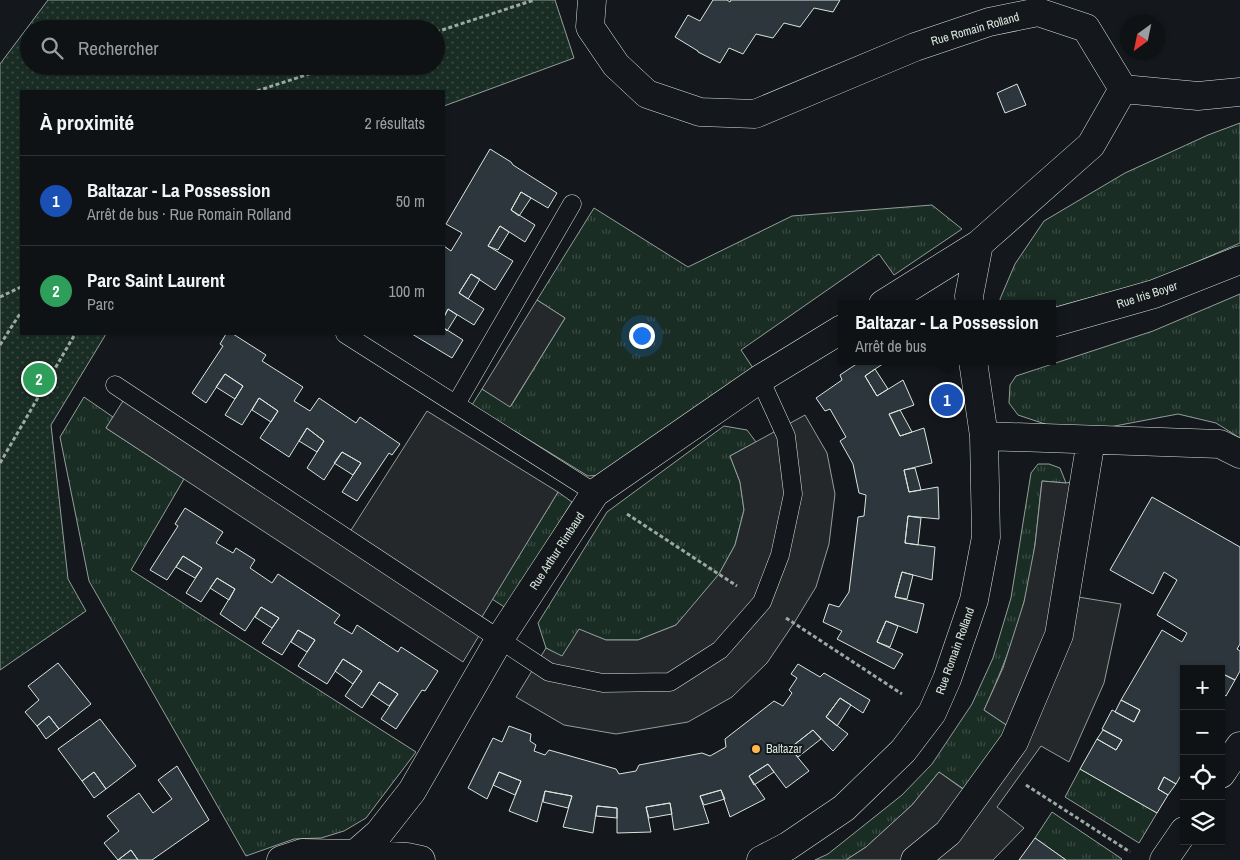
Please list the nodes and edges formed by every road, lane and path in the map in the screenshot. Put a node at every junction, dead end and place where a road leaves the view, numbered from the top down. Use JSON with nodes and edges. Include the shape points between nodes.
{"nodes":[{"id":1,"x":534,"y":0,"type":"edge"},
{"id":2,"x":592,"y":0,"type":"edge"},
{"id":3,"x":445,"y":29,"type":"edge"},
{"id":4,"x":306,"y":75,"type":"edge"},
{"id":5,"x":1123,"y":89,"type":"junction"},
{"id":6,"x":260,"y":90,"type":"edge"},
{"id":7,"x":1240,"y":92,"type":"edge"},
{"id":8,"x":572,"y":204,"type":"dead end"},
{"id":9,"x":979,"y":244,"type":"junction"},
{"id":10,"x":1240,"y":260,"type":"edge"},
{"id":11,"x":20,"y":288,"type":"edge"},
{"id":12,"x":0,"y":298,"type":"edge"},
{"id":13,"x":889,"y":300,"type":"edge"},
{"id":14,"x":970,"y":300,"type":"edge"},
{"id":15,"x":20,"y":314,"type":"edge"},
{"id":16,"x":1056,"y":322,"type":"edge"},
{"id":17,"x":838,"y":331,"type":"edge"},
{"id":18,"x":74,"y":335,"type":"edge"},
{"id":19,"x":347,"y":335,"type":"edge"},
{"id":20,"x":0,"y":345,"type":"edge"},
{"id":21,"x":974,"y":365,"type":"edge"},
{"id":22,"x":760,"y":380,"type":"junction"},
{"id":23,"x":115,"y":385,"type":"dead end"},
{"id":24,"x":456,"y":404,"type":"junction"},
{"id":25,"x":984,"y":436,"type":"junction"},
{"id":26,"x":1091,"y":440,"type":"junction"},
{"id":27,"x":1240,"y":454,"type":"edge"},
{"id":28,"x":0,"y":463,"type":"edge"},
{"id":29,"x":595,"y":493,"type":"junction"},
{"id":30,"x":762,"y":602,"type":"junction"},
{"id":31,"x":499,"y":640,"type":"junction"},
{"id":32,"x":932,"y":713,"type":"junction"},
{"id":33,"x":1240,"y":746,"type":"edge"},
{"id":34,"x":996,"y":766,"type":"junction"},
{"id":35,"x":1225,"y":768,"type":"edge"},
{"id":36,"x":1180,"y":837,"type":"edge"},
{"id":37,"x":355,"y":854,"type":"junction"},
{"id":38,"x":1135,"y":855,"type":"dead end"},
{"id":39,"x":281,"y":860,"type":"edge"},
{"id":40,"x":421,"y":860,"type":"edge"},
{"id":41,"x":761,"y":860,"type":"edge"},
{"id":42,"x":915,"y":860,"type":"edge"},
{"id":43,"x":1164,"y":860,"type":"edge"}],
"edges":[{"from":1,"to":3,"type":"path"},
{"from":2,"to":5,"type":"street","name":"Rue Romain Rolland","via":[[590,27],[616,66],[647,94],[700,112],[755,114],[915,47],[989,22],[1038,12],[1086,28]]},
{"from":4,"to":6,"type":"path"},
{"from":5,"to":7,"type":"street","via":[[1198,96]]},
{"from":5,"to":9,"type":"street","via":[[1091,145]]},
{"from":8,"to":24,"type":"lane"},
{"from":9,"to":13,"type":"street"},
{"from":9,"to":14,"type":"street"},
{"from":10,"to":16,"type":"street","name":"Rue Iris Boyer","via":[[1154,294]]},
{"from":11,"to":12,"type":"path"},
{"from":15,"to":20,"type":"path"},
{"from":17,"to":22,"type":"street","name":"Rue Arthur Rimbaud"},
{"from":18,"to":28,"type":"path"},
{"from":19,"to":24,"type":"lane"},
{"from":21,"to":25,"type":"street","name":"Rue Romain Rolland"},
{"from":22,"to":29,"type":"street","name":"Rue Arthur Rimbaud"},
{"from":22,"to":30,"type":"lane","via":[[786,436],[793,494],[780,555]]},
{"from":23,"to":31,"type":"lane"},
{"from":24,"to":29,"type":"lane"},
{"from":25,"to":26,"type":"street"},
{"from":25,"to":32,"type":"street","name":"Rue Romain Rolland","via":[[986,537],[974,600]]},
{"from":26,"to":27,"type":"street","via":[[1220,444]]},
{"from":26,"to":34,"type":"street","via":[[1059,635],[1014,742]]},
{"from":29,"to":30,"type":"path"},
{"from":29,"to":31,"type":"street","name":"Rue Arthur Rimbaud"},
{"from":30,"to":31,"type":"lane","via":[[720,650],[670,682],[603,684],[549,672]]},
{"from":30,"to":32,"type":"path"},
{"from":31,"to":37,"type":"street","name":"Rue Arthur Rimbaud","via":[[412,790],[379,833]]},
{"from":32,"to":41,"type":"street","name":"Rue Romain Rolland","via":[[903,750],[844,808]]},
{"from":33,"to":35,"type":"street"},
{"from":34,"to":38,"type":"path"},
{"from":34,"to":42,"type":"street","via":[[948,832]]},
{"from":36,"to":43,"type":"street"},
{"from":37,"to":39,"type":"street","via":[[302,853]]},
{"from":37,"to":40,"type":"street"}]}
